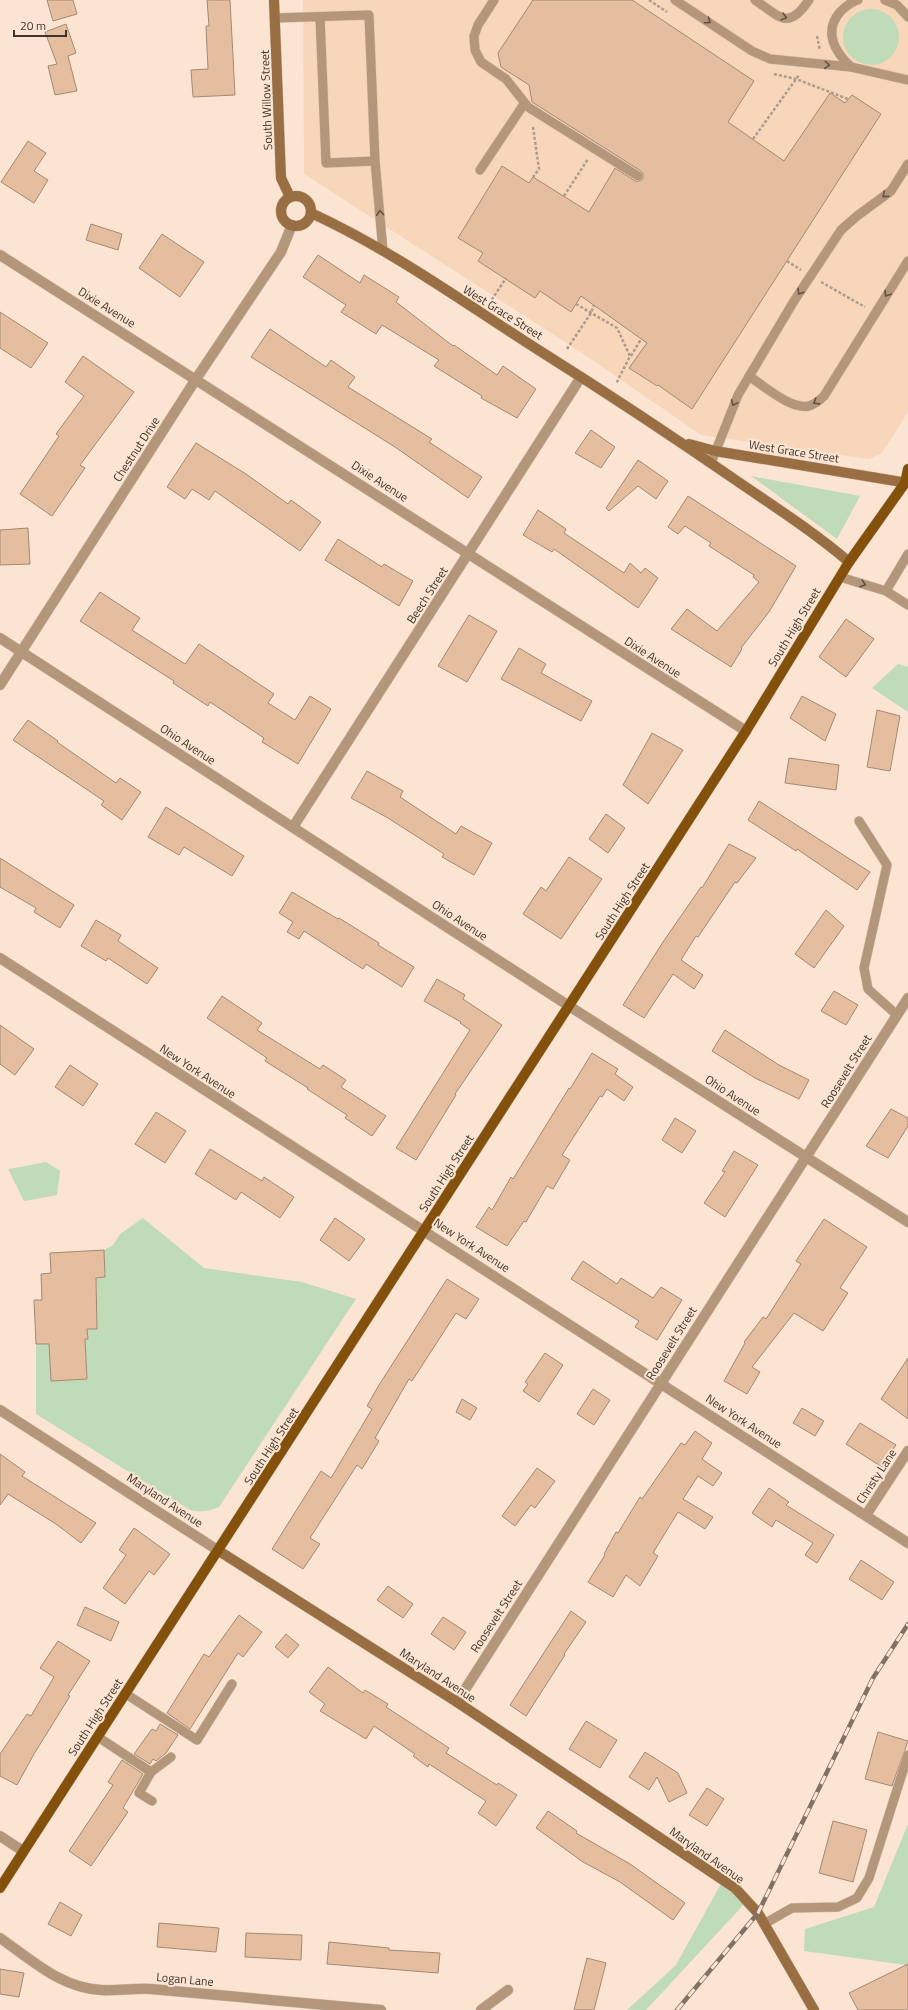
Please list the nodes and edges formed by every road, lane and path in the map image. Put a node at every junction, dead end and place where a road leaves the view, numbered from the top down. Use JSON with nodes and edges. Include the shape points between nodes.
{"nodes":[{"id":1,"x":274,"y":0,"type":"edge"},
{"id":2,"x":494,"y":0,"type":"edge"},
{"id":3,"x":675,"y":0,"type":"edge"},
{"id":4,"x":755,"y":0,"type":"edge"},
{"id":5,"x":808,"y":0,"type":"edge"},
{"id":6,"x":855,"y":0,"type":"edge"},
{"id":7,"x":885,"y":0,"type":"edge"},
{"id":8,"x":320,"y":17,"type":"junction"},
{"id":9,"x":908,"y":17,"type":"edge"},
{"id":10,"x":275,"y":18,"type":"junction"},
{"id":11,"x":851,"y":67,"type":"junction"},
{"id":12,"x":908,"y":80,"type":"edge"},
{"id":13,"x":524,"y":104,"type":"junction"},
{"id":14,"x":595,"y":149,"type":"junction"},
{"id":15,"x":375,"y":161,"type":"junction"},
{"id":16,"x":908,"y":165,"type":"edge"},
{"id":17,"x":480,"y":170,"type":"dead end"},
{"id":18,"x":638,"y":176,"type":"dead end"},
{"id":19,"x":533,"y":177,"type":"dead end"},
{"id":20,"x":564,"y":196,"type":"dead end"},
{"id":21,"x":290,"y":197,"type":"junction"},
{"id":22,"x":311,"y":213,"type":"junction"},
{"id":23,"x":292,"y":225,"type":"junction"},
{"id":24,"x":383,"y":251,"type":"junction"},
{"id":25,"x":0,"y":254,"type":"edge"},
{"id":26,"x":787,"y":261,"type":"dead end"},
{"id":27,"x":908,"y":261,"type":"edge"},
{"id":28,"x":811,"y":276,"type":"junction"},
{"id":29,"x":506,"y":278,"type":"dead end"},
{"id":30,"x":576,"y":304,"type":"dead end"},
{"id":31,"x":594,"y":305,"type":"dead end"},
{"id":32,"x":591,"y":313,"type":"junction"},
{"id":33,"x":876,"y":313,"type":"junction"},
{"id":34,"x":482,"y":314,"type":"junction"},
{"id":35,"x":641,"y":339,"type":"dead end"},
{"id":36,"x":567,"y":349,"type":"dead end"},
{"id":37,"x":630,"y":356,"type":"junction"},
{"id":38,"x":749,"y":376,"type":"junction"},
{"id":39,"x":581,"y":377,"type":"junction"},
{"id":40,"x":196,"y":379,"type":"junction"},
{"id":41,"x":610,"y":396,"type":"junction"},
{"id":42,"x":676,"y":439,"type":"junction"},
{"id":43,"x":715,"y":451,"type":"junction"},
{"id":44,"x":711,"y":463,"type":"junction"},
{"id":45,"x":908,"y":469,"type":"edge"},
{"id":46,"x":907,"y":482,"type":"edge"},
{"id":47,"x":469,"y":553,"type":"junction"},
{"id":48,"x":908,"y":554,"type":"edge"},
{"id":49,"x":849,"y":562,"type":"junction"},
{"id":50,"x":840,"y":577,"type":"junction"},
{"id":51,"x":886,"y":591,"type":"junction"},
{"id":52,"x":908,"y":605,"type":"edge"},
{"id":53,"x":0,"y":638,"type":"edge"},
{"id":54,"x":21,"y":652,"type":"junction"},
{"id":55,"x":0,"y":686,"type":"edge"},
{"id":56,"x":746,"y":731,"type":"junction"},
{"id":57,"x":859,"y":821,"type":"dead end"},
{"id":58,"x":293,"y":826,"type":"junction"},
{"id":59,"x":0,"y":958,"type":"edge"},
{"id":60,"x":908,"y":998,"type":"edge"},
{"id":61,"x":570,"y":1006,"type":"junction"},
{"id":62,"x":897,"y":1015,"type":"junction"},
{"id":63,"x":806,"y":1157,"type":"junction"},
{"id":64,"x":908,"y":1222,"type":"edge"},
{"id":65,"x":425,"y":1230,"type":"junction"},
{"id":66,"x":661,"y":1383,"type":"junction"},
{"id":67,"x":0,"y":1410,"type":"edge"},
{"id":68,"x":908,"y":1451,"type":"edge"},
{"id":69,"x":866,"y":1515,"type":"junction"},
{"id":70,"x":908,"y":1543,"type":"edge"},
{"id":71,"x":219,"y":1551,"type":"junction"},
{"id":72,"x":232,"y":1684,"type":"dead end"},
{"id":73,"x":126,"y":1694,"type":"junction"},
{"id":74,"x":457,"y":1702,"type":"junction"},
{"id":75,"x":98,"y":1737,"type":"junction"},
{"id":76,"x":908,"y":1755,"type":"edge"},
{"id":77,"x":171,"y":1757,"type":"dead end"},
{"id":78,"x":151,"y":1772,"type":"junction"},
{"id":79,"x":152,"y":1801,"type":"dead end"},
{"id":80,"x":0,"y":1836,"type":"edge"},
{"id":81,"x":23,"y":1851,"type":"junction"},
{"id":82,"x":0,"y":1888,"type":"edge"},
{"id":83,"x":764,"y":1924,"type":"junction"},
{"id":84,"x":0,"y":1938,"type":"edge"},
{"id":85,"x":508,"y":1990,"type":"dead end"},
{"id":86,"x":381,"y":2010,"type":"edge"},
{"id":87,"x":481,"y":2010,"type":"edge"},
{"id":88,"x":814,"y":2010,"type":"edge"}],
"edges":[{"from":1,"to":10,"type":"street","name":"South Willow Street"},
{"from":2,"to":13,"type":"lane","via":[[475,31],[475,50],[481,62],[506,79]]},
{"from":3,"to":11,"type":"lane","one_way":true,"via":[[758,54],[770,59]]},
{"from":4,"to":5,"type":"lane","one_way":true,"via":[[787,19],[798,15]]},
{"from":6,"to":11,"type":"lane","via":[[834,19],[831,29],[841,58]]},
{"from":7,"to":9,"type":"lane","via":[[897,5]]},
{"from":8,"to":10,"type":"lane"},
{"from":8,"to":15,"type":"lane","via":[[369,15]]},
{"from":8,"to":15,"type":"lane","via":[[326,163]]},
{"from":10,"to":21,"type":"street","name":"South Willow Street","via":[[281,178]]},
{"from":11,"to":12,"type":"lane"},
{"from":13,"to":14,"type":"lane"},
{"from":13,"to":17,"type":"lane"},
{"from":13,"to":19,"type":"path","via":[[534,128],[539,169]]},
{"from":14,"to":18,"type":"lane"},
{"from":14,"to":20,"type":"path"},
{"from":24,"to":15,"type":"lane","one_way":true},
{"from":16,"to":28,"type":"lane","one_way":true,"via":[[891,191],[842,230]]},
{"from":21,"to":22,"type":"street","via":[[299,196],[307,200]]},
{"from":21,"to":23,"type":"street","via":[[285,200],[281,210],[284,220]]},
{"from":22,"to":23,"type":"street","via":[[303,224]]},
{"from":22,"to":24,"type":"street","name":"West Grace Street"},
{"from":23,"to":40,"type":"street","name":"Chestnut Drive","via":[[282,252]]},
{"from":24,"to":34,"type":"street","name":"West Grace Street"},
{"from":25,"to":40,"type":"street","name":"Dixie Avenue"},
{"from":26,"to":28,"type":"path"},
{"from":27,"to":33,"type":"lane","one_way":true},
{"from":28,"to":33,"type":"path"},
{"from":28,"to":38,"type":"lane","one_way":true},
{"from":29,"to":34,"type":"path"},
{"from":30,"to":32,"type":"path"},
{"from":31,"to":32,"type":"path"},
{"from":32,"to":36,"type":"path"},
{"from":32,"to":37,"type":"path","via":[[617,328]]},
{"from":33,"to":38,"type":"lane","one_way":true,"via":[[824,396],[816,403],[797,406]]},
{"from":34,"to":39,"type":"street","name":"West Grace Street"},
{"from":35,"to":37,"type":"path"},
{"from":37,"to":41,"type":"path"},
{"from":38,"to":43,"type":"lane","one_way":true,"via":[[738,395]]},
{"from":39,"to":41,"type":"street","name":"West Grace Street"},
{"from":39,"to":47,"type":"street","name":"Beech Street"},
{"from":40,"to":47,"type":"street","name":"Dixie Avenue"},
{"from":40,"to":54,"type":"street","name":"Chestnut Drive"},
{"from":41,"to":42,"type":"street","name":"West Grace Street"},
{"from":42,"to":43,"type":"street","name":"West Grace Street"},
{"from":42,"to":44,"type":"street","name":"West Grace Street"},
{"from":43,"to":44,"type":"lane"},
{"from":43,"to":46,"type":"street","name":"West Grace Street"},
{"from":44,"to":49,"type":"street","name":"West Grace Street","via":[[825,542]]},
{"from":45,"to":46,"type":"main road","name":"South High Street"},
{"from":46,"to":49,"type":"main road","name":"South High Street"},
{"from":47,"to":56,"type":"street","name":"Dixie Avenue"},
{"from":47,"to":58,"type":"street","name":"Beech Street"},
{"from":48,"to":51,"type":"lane"},
{"from":49,"to":50,"type":"main road","name":"South High Street"},
{"from":50,"to":51,"type":"lane","one_way":true},
{"from":50,"to":56,"type":"main road","name":"South High Street"},
{"from":51,"to":52,"type":"lane"},
{"from":53,"to":54,"type":"street","name":"Ohio Avenue"},
{"from":54,"to":55,"type":"street","name":"Chestnut Drive"},
{"from":54,"to":58,"type":"street","name":"Ohio Avenue"},
{"from":56,"to":61,"type":"main road","name":"South High Street"},
{"from":57,"to":62,"type":"lane","via":[[887,865],[864,968],[868,988]]},
{"from":58,"to":61,"type":"street","name":"Ohio Avenue"},
{"from":59,"to":65,"type":"street","name":"New York Avenue"},
{"from":60,"to":62,"type":"street","name":"Roosevelt Street"},
{"from":61,"to":63,"type":"street","name":"Ohio Avenue"},
{"from":61,"to":65,"type":"main road","name":"South High Street"},
{"from":62,"to":63,"type":"street","name":"Roosevelt Street"},
{"from":63,"to":64,"type":"street","name":"Ohio Avenue"},
{"from":63,"to":66,"type":"street","name":"Roosevelt Street"},
{"from":65,"to":66,"type":"street","name":"New York Avenue"},
{"from":65,"to":71,"type":"main road","name":"South High Street"},
{"from":66,"to":69,"type":"street","name":"New York Avenue"},
{"from":66,"to":74,"type":"street","name":"Roosevelt Street"},
{"from":67,"to":71,"type":"street","name":"Maryland Avenue"},
{"from":68,"to":69,"type":"street","name":"Christy Lane"},
{"from":69,"to":70,"type":"street","name":"New York Avenue"},
{"from":71,"to":73,"type":"main road","name":"South High Street"},
{"from":71,"to":74,"type":"street","name":"Maryland Avenue"},
{"from":72,"to":73,"type":"lane","via":[[197,1740]]},
{"from":73,"to":75,"type":"main road","name":"South High Street"},
{"from":74,"to":83,"type":"street","name":"Maryland Avenue","via":[[735,1888]]},
{"from":75,"to":78,"type":"lane"},
{"from":75,"to":81,"type":"main road","name":"South High Street"},
{"from":76,"to":83,"type":"lane","via":[[869,1878],[857,1898],[838,1907],[792,1908]]},
{"from":77,"to":78,"type":"lane"},
{"from":78,"to":79,"type":"lane","via":[[139,1793]]},
{"from":80,"to":81,"type":"street"},
{"from":81,"to":82,"type":"main road","name":"South High Street"},
{"from":83,"to":88,"type":"street","name":"Maryland Avenue"},
{"from":84,"to":86,"type":"street","name":"Logan Lane","via":[[54,1976],[90,1989],[150,1988]]},
{"from":85,"to":87,"type":"street"}]}
